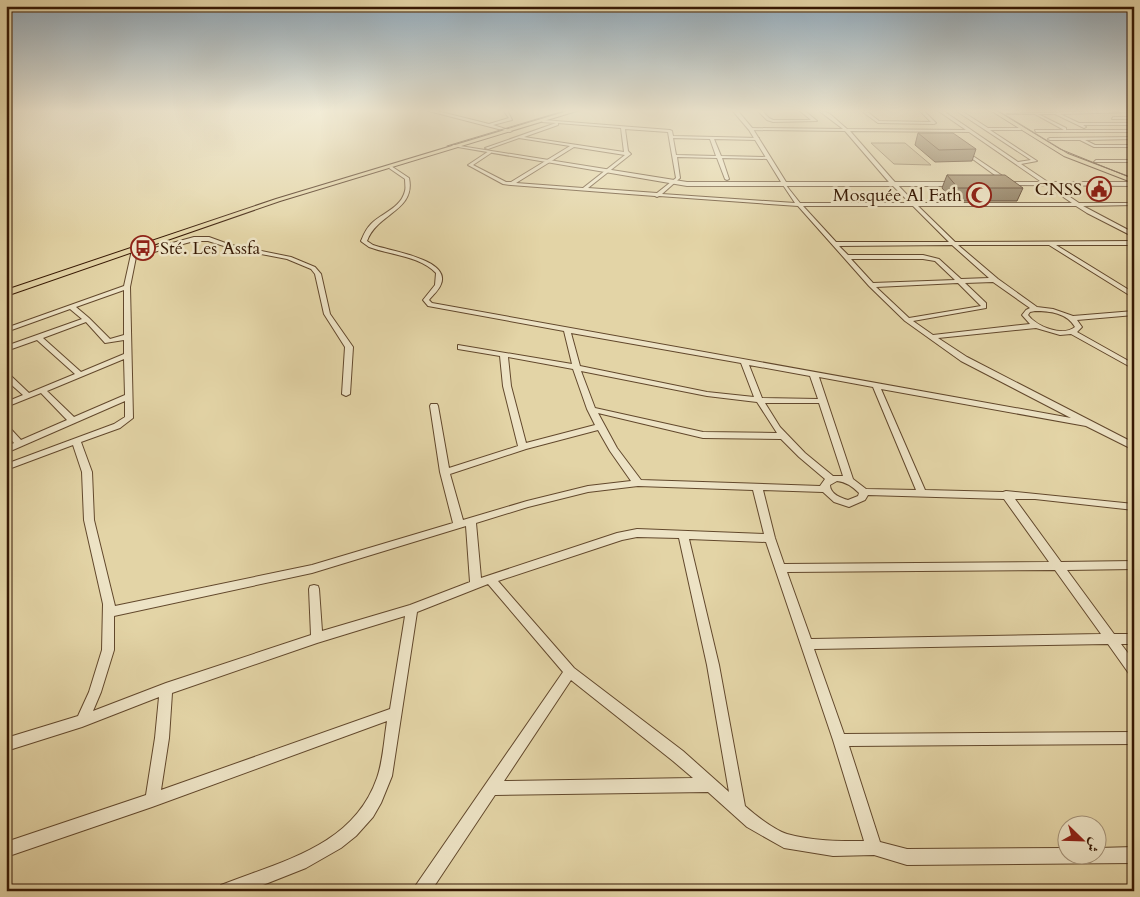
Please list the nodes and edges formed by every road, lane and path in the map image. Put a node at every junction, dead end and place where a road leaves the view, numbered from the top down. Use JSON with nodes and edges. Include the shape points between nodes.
{"nodes":[{"id":1,"x":436,"y":152,"type":"edge"},
{"id":2,"x":439,"y":152,"type":"edge"},
{"id":3,"x":486,"y":152,"type":"edge"},
{"id":4,"x":498,"y":152,"type":"edge"},
{"id":5,"x":503,"y":152,"type":"edge"},
{"id":6,"x":563,"y":152,"type":"edge"},
{"id":7,"x":614,"y":152,"type":"edge"},
{"id":8,"x":626,"y":152,"type":"edge"},
{"id":9,"x":675,"y":152,"type":"edge"},
{"id":10,"x":717,"y":152,"type":"edge"},
{"id":11,"x":765,"y":152,"type":"edge"},
{"id":12,"x":865,"y":152,"type":"edge"},
{"id":13,"x":965,"y":152,"type":"edge"},
{"id":14,"x":1000,"y":152,"type":"edge"},
{"id":15,"x":1021,"y":152,"type":"edge"},
{"id":16,"x":1062,"y":152,"type":"edge"},
{"id":17,"x":1076,"y":152,"type":"edge"},
{"id":18,"x":1105,"y":152,"type":"edge"},
{"id":19,"x":629,"y":154,"type":"junction"},
{"id":20,"x":676,"y":156,"type":"junction"},
{"id":21,"x":719,"y":157,"type":"junction"},
{"id":22,"x":553,"y":158,"type":"junction"},
{"id":23,"x":768,"y":158,"type":"junction"},
{"id":24,"x":547,"y":161,"type":"junction"},
{"id":25,"x":1096,"y":162,"type":"junction"},
{"id":26,"x":1123,"y":162,"type":"junction"},
{"id":27,"x":1134,"y":162,"type":"edge"},
{"id":28,"x":1016,"y":163,"type":"junction"},
{"id":29,"x":391,"y":167,"type":"junction"},
{"id":30,"x":609,"y":169,"type":"junction"},
{"id":31,"x":727,"y":179,"type":"junction"},
{"id":32,"x":676,"y":180,"type":"junction"},
{"id":33,"x":890,"y":180,"type":"junction"},
{"id":34,"x":960,"y":180,"type":"edge"},
{"id":35,"x":1041,"y":180,"type":"junction"},
{"id":36,"x":1133,"y":180,"type":"edge"},
{"id":37,"x":1000,"y":181,"type":"junction"},
{"id":38,"x":783,"y":182,"type":"junction"},
{"id":39,"x":511,"y":184,"type":"junction"},
{"id":40,"x":895,"y":184,"type":"junction"},
{"id":41,"x":965,"y":184,"type":"edge"},
{"id":42,"x":1048,"y":184,"type":"junction"},
{"id":43,"x":583,"y":190,"type":"junction"},
{"id":44,"x":657,"y":196,"type":"junction"},
{"id":45,"x":1078,"y":204,"type":"junction"},
{"id":46,"x":1134,"y":204,"type":"edge"},
{"id":47,"x":799,"y":205,"type":"junction"},
{"id":48,"x":915,"y":205,"type":"junction"},
{"id":49,"x":1134,"y":235,"type":"edge"},
{"id":50,"x":1134,"y":243,"type":"edge"},
{"id":51,"x":835,"y":244,"type":"junction"},
{"id":52,"x":954,"y":244,"type":"junction"},
{"id":53,"x":1051,"y":244,"type":"junction"},
{"id":54,"x":134,"y":252,"type":"junction"},
{"id":55,"x":848,"y":257,"type":"junction"},
{"id":56,"x":993,"y":280,"type":"junction"},
{"id":57,"x":960,"y":282,"type":"junction"},
{"id":58,"x":871,"y":285,"type":"junction"},
{"id":59,"x":127,"y":287,"type":"junction"},
{"id":60,"x":7,"y":291,"type":"edge"},
{"id":61,"x":1134,"y":296,"type":"edge"},
{"id":62,"x":71,"y":307,"type":"junction"},
{"id":63,"x":1036,"y":309,"type":"junction"},
{"id":64,"x":1134,"y":313,"type":"edge"},
{"id":65,"x":1072,"y":318,"type":"junction"},
{"id":66,"x":87,"y":319,"type":"junction"},
{"id":67,"x":907,"y":320,"type":"junction"},
{"id":68,"x":1035,"y":326,"type":"junction"},
{"id":69,"x":6,"y":330,"type":"edge"},
{"id":70,"x":566,"y":330,"type":"junction"},
{"id":71,"x":1072,"y":332,"type":"junction"},
{"id":72,"x":127,"y":337,"type":"junction"},
{"id":73,"x":931,"y":337,"type":"junction"},
{"id":74,"x":39,"y":338,"type":"junction"},
{"id":75,"x":461,"y":347,"type":"dead end"},
{"id":76,"x":6,"y":349,"type":"edge"},
{"id":77,"x":128,"y":355,"type":"junction"},
{"id":78,"x":504,"y":355,"type":"junction"},
{"id":79,"x":745,"y":363,"type":"junction"},
{"id":80,"x":574,"y":367,"type":"junction"},
{"id":81,"x":1134,"y":367,"type":"edge"},
{"id":82,"x":80,"y":375,"type":"junction"},
{"id":83,"x":814,"y":375,"type":"junction"},
{"id":84,"x":6,"y":376,"type":"edge"},
{"id":85,"x":876,"y":386,"type":"junction"},
{"id":86,"x":42,"y":390,"type":"junction"},
{"id":87,"x":346,"y":394,"type":"dead end"},
{"id":88,"x":28,"y":396,"type":"junction"},
{"id":89,"x":127,"y":396,"type":"junction"},
{"id":90,"x":758,"y":400,"type":"junction"},
{"id":91,"x":821,"y":401,"type":"junction"},
{"id":92,"x":6,"y":404,"type":"edge"},
{"id":93,"x":434,"y":406,"type":"dead end"},
{"id":94,"x":591,"y":409,"type":"junction"},
{"id":95,"x":73,"y":421,"type":"junction"},
{"id":96,"x":1086,"y":423,"type":"junction"},
{"id":97,"x":601,"y":426,"type":"junction"},
{"id":98,"x":6,"y":429,"type":"edge"},
{"id":99,"x":781,"y":436,"type":"junction"},
{"id":100,"x":76,"y":441,"type":"junction"},
{"id":101,"x":20,"y":444,"type":"junction"},
{"id":102,"x":523,"y":447,"type":"junction"},
{"id":103,"x":1134,"y":447,"type":"edge"},
{"id":104,"x":6,"y":450,"type":"edge"},
{"id":105,"x":6,"y":467,"type":"edge"},
{"id":106,"x":445,"y":472,"type":"junction"},
{"id":107,"x":831,"y":480,"type":"junction"},
{"id":108,"x":849,"y":480,"type":"junction"},
{"id":109,"x":638,"y":483,"type":"junction"},
{"id":110,"x":757,"y":487,"type":"junction"},
{"id":111,"x":825,"y":489,"type":"junction"},
{"id":112,"x":864,"y":492,"type":"junction"},
{"id":113,"x":922,"y":493,"type":"junction"},
{"id":114,"x":1006,"y":494,"type":"junction"},
{"id":115,"x":1134,"y":507,"type":"edge"},
{"id":116,"x":471,"y":521,"type":"junction"},
{"id":117,"x":459,"y":525,"type":"junction"},
{"id":118,"x":683,"y":534,"type":"junction"},
{"id":119,"x":770,"y":538,"type":"junction"},
{"id":120,"x":1134,"y":565,"type":"edge"},
{"id":121,"x":1057,"y":566,"type":"junction"},
{"id":122,"x":781,"y":568,"type":"junction"},
{"id":123,"x":490,"y":579,"type":"junction"},
{"id":124,"x":476,"y":584,"type":"junction"},
{"id":125,"x":314,"y":589,"type":"dead end"},
{"id":126,"x":412,"y":609,"type":"junction"},
{"id":127,"x":109,"y":612,"type":"junction"},
{"id":128,"x":317,"y":638,"type":"junction"},
{"id":129,"x":1110,"y":638,"type":"junction"},
{"id":130,"x":1134,"y":638,"type":"edge"},
{"id":131,"x":806,"y":644,"type":"junction"},
{"id":132,"x":1134,"y":671,"type":"edge"},
{"id":133,"x":570,"y":672,"type":"junction"},
{"id":134,"x":166,"y":689,"type":"junction"},
{"id":135,"x":394,"y":713,"type":"junction"},
{"id":136,"x":82,"y":721,"type":"junction"},
{"id":137,"x":1134,"y":738,"type":"edge"},
{"id":138,"x":840,"y":740,"type":"junction"},
{"id":139,"x":6,"y":746,"type":"edge"},
{"id":140,"x":711,"y":785,"type":"junction"},
{"id":141,"x":492,"y":788,"type":"junction"},
{"id":142,"x":152,"y":800,"type":"junction"},
{"id":143,"x":739,"y":811,"type":"junction"},
{"id":144,"x":874,"y":848,"type":"junction"},
{"id":145,"x":6,"y":850,"type":"edge"},
{"id":146,"x":1134,"y":855,"type":"edge"},
{"id":147,"x":228,"y":891,"type":"edge"},
{"id":148,"x":422,"y":891,"type":"edge"}],
"edges":[{"from":1,"to":60,"type":"main road","via":[[260,201]]},
{"from":2,"to":29,"type":"main road"},
{"from":3,"to":39,"type":"street","via":[[470,165]]},
{"from":4,"to":24,"type":"street"},
{"from":5,"to":22,"type":"street"},
{"from":6,"to":22,"type":"street"},
{"from":7,"to":19,"type":"street"},
{"from":8,"to":19,"type":"street"},
{"from":9,"to":20,"type":"street"},
{"from":10,"to":21,"type":"street"},
{"from":11,"to":23,"type":"street"},
{"from":12,"to":33,"type":"street"},
{"from":13,"to":37,"type":"street"},
{"from":14,"to":28,"type":"street"},
{"from":15,"to":28,"type":"street","via":[[1034,161]]},
{"from":16,"to":36,"type":"main road"},
{"from":17,"to":25,"type":"main road"},
{"from":18,"to":26,"type":"street"},
{"from":19,"to":30,"type":"street"},
{"from":20,"to":21,"type":"street"},
{"from":20,"to":32,"type":"street"},
{"from":21,"to":23,"type":"street"},
{"from":21,"to":31,"type":"street"},
{"from":22,"to":24,"type":"street"},
{"from":22,"to":30,"type":"street"},
{"from":23,"to":38,"type":"street"},
{"from":24,"to":30,"type":"street"},
{"from":24,"to":39,"type":"street"},
{"from":25,"to":26,"type":"street"},
{"from":25,"to":36,"type":"main road"},
{"from":26,"to":27,"type":"street"},
{"from":28,"to":35,"type":"street"},
{"from":29,"to":54,"type":"main road","via":[[278,200]]},
{"from":29,"to":70,"type":"street","via":[[407,179],[409,188],[404,201],[367,230],[364,241],[373,248],[413,257],[437,268],[439,282],[427,303]]},
{"from":30,"to":32,"type":"street"},
{"from":30,"to":43,"type":"street"},
{"from":31,"to":32,"type":"street"},
{"from":31,"to":38,"type":"street"},
{"from":32,"to":38,"type":"street"},
{"from":32,"to":44,"type":"street"},
{"from":33,"to":34,"type":"street"},
{"from":33,"to":38,"type":"street"},
{"from":33,"to":40,"type":"street"},
{"from":35,"to":36,"type":"street"},
{"from":35,"to":37,"type":"street"},
{"from":35,"to":42,"type":"street"},
{"from":36,"to":42,"type":"street"},
{"from":37,"to":42,"type":"street"},
{"from":38,"to":40,"type":"street"},
{"from":38,"to":47,"type":"street"},
{"from":39,"to":43,"type":"street"},
{"from":40,"to":41,"type":"street"},
{"from":40,"to":48,"type":"street"},
{"from":42,"to":45,"type":"street"},
{"from":43,"to":44,"type":"street"},
{"from":44,"to":47,"type":"street"},
{"from":45,"to":46,"type":"street"},
{"from":45,"to":48,"type":"street"},
{"from":45,"to":49,"type":"street"},
{"from":47,"to":48,"type":"street"},
{"from":47,"to":51,"type":"street"},
{"from":48,"to":52,"type":"street"},
{"from":50,"to":53,"type":"street"},
{"from":51,"to":52,"type":"street"},
{"from":51,"to":55,"type":"street"},
{"from":52,"to":53,"type":"street"},
{"from":52,"to":56,"type":"street"},
{"from":53,"to":61,"type":"street"},
{"from":54,"to":59,"type":"street"},
{"from":54,"to":60,"type":"main road"},
{"from":54,"to":87,"type":"street","via":[[194,239],[209,239],[289,258],[313,268],[318,274],[327,314],[349,347]]},
{"from":55,"to":57,"type":"street","via":[[932,259],[940,262]]},
{"from":55,"to":58,"type":"street"},
{"from":56,"to":57,"type":"street"},
{"from":56,"to":63,"type":"street"},
{"from":57,"to":58,"type":"street"},
{"from":57,"to":67,"type":"street","via":[[984,304],[984,308]]},
{"from":58,"to":67,"type":"street"},
{"from":59,"to":62,"type":"street"},
{"from":59,"to":72,"type":"street"},
{"from":62,"to":66,"type":"street"},
{"from":62,"to":69,"type":"street"},
{"from":63,"to":65,"type":"street"},
{"from":63,"to":68,"type":"street","via":[[1024,315]]},
{"from":64,"to":65,"type":"street"},
{"from":65,"to":71,"type":"street","via":[[1079,327]]},
{"from":66,"to":72,"type":"street","via":[[108,341]]},
{"from":66,"to":74,"type":"street"},
{"from":67,"to":73,"type":"street"},
{"from":68,"to":71,"type":"street"},
{"from":68,"to":73,"type":"street"},
{"from":70,"to":79,"type":"street"},
{"from":70,"to":80,"type":"street"},
{"from":71,"to":81,"type":"street"},
{"from":72,"to":77,"type":"street"},
{"from":73,"to":96,"type":"street","via":[[964,359]]},
{"from":74,"to":76,"type":"street"},
{"from":74,"to":82,"type":"street"},
{"from":75,"to":78,"type":"street"},
{"from":77,"to":82,"type":"street"},
{"from":77,"to":89,"type":"street"},
{"from":78,"to":80,"type":"street"},
{"from":78,"to":102,"type":"street","via":[[507,386]]},
{"from":79,"to":83,"type":"street"},
{"from":79,"to":90,"type":"street"},
{"from":80,"to":90,"type":"street","via":[[708,394]]},
{"from":80,"to":94,"type":"street"},
{"from":82,"to":86,"type":"street"},
{"from":83,"to":85,"type":"street"},
{"from":83,"to":91,"type":"street"},
{"from":84,"to":88,"type":"street"},
{"from":85,"to":96,"type":"street"},
{"from":85,"to":113,"type":"street"},
{"from":86,"to":88,"type":"street"},
{"from":86,"to":95,"type":"street"},
{"from":88,"to":92,"type":"street"},
{"from":89,"to":95,"type":"street"},
{"from":89,"to":100,"type":"street","via":[[129,418]]},
{"from":90,"to":91,"type":"street"},
{"from":90,"to":99,"type":"street"},
{"from":91,"to":108,"type":"street"},
{"from":93,"to":106,"type":"street"},
{"from":94,"to":97,"type":"street"},
{"from":94,"to":99,"type":"street","via":[[703,435]]},
{"from":95,"to":101,"type":"street"},
{"from":96,"to":103,"type":"street"},
{"from":97,"to":102,"type":"street"},
{"from":97,"to":109,"type":"street","via":[[620,462]]},
{"from":98,"to":101,"type":"street"},
{"from":99,"to":107,"type":"street"},
{"from":100,"to":105,"type":"street"},
{"from":100,"to":127,"type":"street","via":[[86,472],[89,520]]},
{"from":101,"to":104,"type":"street"},
{"from":102,"to":106,"type":"street"},
{"from":106,"to":117,"type":"street"},
{"from":107,"to":108,"type":"street"},
{"from":107,"to":111,"type":"street"},
{"from":108,"to":112,"type":"street"},
{"from":109,"to":110,"type":"street"},
{"from":109,"to":116,"type":"street","via":[[578,491]]},
{"from":110,"to":111,"type":"street"},
{"from":110,"to":119,"type":"street"},
{"from":111,"to":112,"type":"street","via":[[831,497],[849,504],[860,501]]},
{"from":112,"to":113,"type":"street"},
{"from":113,"to":114,"type":"street"},
{"from":114,"to":115,"type":"street"},
{"from":114,"to":121,"type":"street"},
{"from":116,"to":117,"type":"street"},
{"from":116,"to":124,"type":"street"},
{"from":117,"to":127,"type":"street","via":[[312,569]]},
{"from":118,"to":119,"type":"street"},
{"from":118,"to":123,"type":"street","via":[[621,536]]},
{"from":118,"to":143,"type":"street","via":[[713,665]]},
{"from":119,"to":122,"type":"street"},
{"from":120,"to":121,"type":"street"},
{"from":121,"to":122,"type":"street"},
{"from":121,"to":129,"type":"street"},
{"from":122,"to":131,"type":"street"},
{"from":123,"to":124,"type":"street"},
{"from":123,"to":133,"type":"street"},
{"from":124,"to":126,"type":"street"},
{"from":125,"to":128,"type":"street"},
{"from":126,"to":128,"type":"street"},
{"from":126,"to":135,"type":"street"},
{"from":127,"to":136,"type":"street","via":[[108,650]]},
{"from":128,"to":134,"type":"street"},
{"from":129,"to":130,"type":"street"},
{"from":129,"to":131,"type":"street"},
{"from":129,"to":132,"type":"street"},
{"from":131,"to":138,"type":"street"},
{"from":133,"to":140,"type":"street"},
{"from":133,"to":141,"type":"street"},
{"from":134,"to":136,"type":"street"},
{"from":134,"to":142,"type":"street"},
{"from":135,"to":142,"type":"street"},
{"from":135,"to":147,"type":"street","via":[[385,776],[364,817],[326,850]]},
{"from":136,"to":139,"type":"street"},
{"from":137,"to":138,"type":"street"},
{"from":138,"to":144,"type":"street"},
{"from":140,"to":141,"type":"street"},
{"from":140,"to":143,"type":"street"},
{"from":141,"to":148,"type":"street"},
{"from":142,"to":145,"type":"street"},
{"from":143,"to":144,"type":"street","via":[[784,841],[832,849]]},
{"from":144,"to":146,"type":"street","via":[[907,857]]}]}
